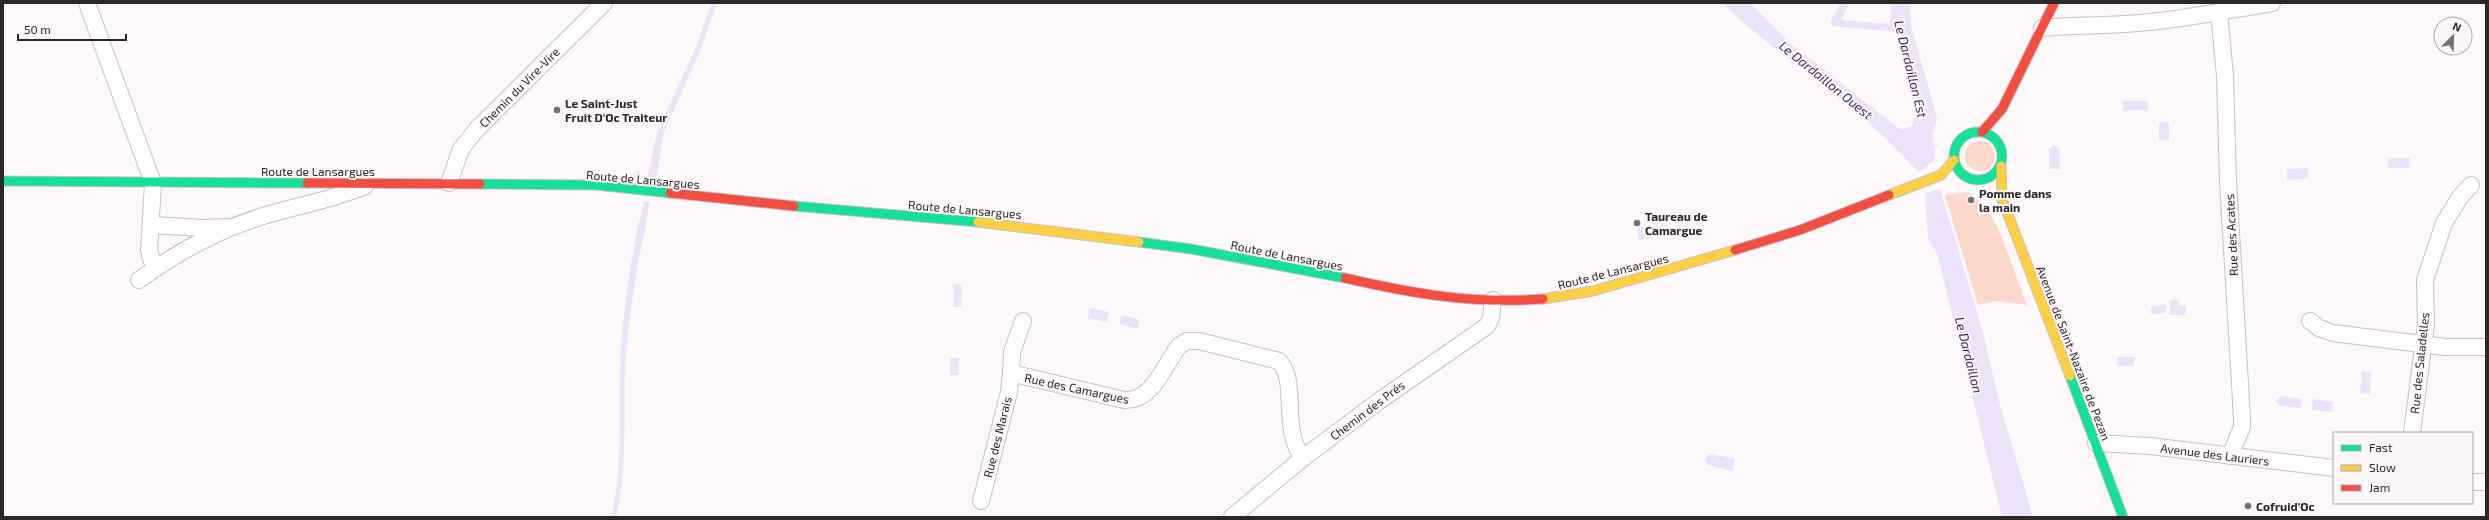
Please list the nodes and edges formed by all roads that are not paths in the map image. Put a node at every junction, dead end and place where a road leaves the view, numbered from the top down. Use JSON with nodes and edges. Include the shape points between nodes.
{"nodes":[{"id":1,"x":87,"y":3,"type":"edge"},
{"id":2,"x":604,"y":3,"type":"edge"},
{"id":3,"x":2272,"y":3,"type":"edge"},
{"id":4,"x":2054,"y":4,"type":"edge"},
{"id":5,"x":2219,"y":12,"type":"junction"},
{"id":6,"x":2071,"y":24,"type":"junction"},
{"id":7,"x":2042,"y":28,"type":"junction"},
{"id":8,"x":2002,"y":109,"type":"junction"},
{"id":9,"x":1982,"y":132,"type":"junction"},
{"id":10,"x":1999,"y":144,"type":"junction"},
{"id":11,"x":1954,"y":160,"type":"junction"},
{"id":12,"x":2001,"y":166,"type":"junction"},
{"id":13,"x":1961,"y":174,"type":"junction"},
{"id":14,"x":1941,"y":175,"type":"junction"},
{"id":15,"x":3,"y":180,"type":"edge"},
{"id":16,"x":1984,"y":180,"type":"junction"},
{"id":17,"x":153,"y":183,"type":"junction"},
{"id":18,"x":374,"y":183,"type":"junction"},
{"id":19,"x":449,"y":183,"type":"junction"},
{"id":20,"x":2471,"y":186,"type":"dead end"},
{"id":21,"x":2002,"y":199,"type":"junction"},
{"id":22,"x":152,"y":225,"type":"junction"},
{"id":23,"x":234,"y":227,"type":"junction"},
{"id":24,"x":157,"y":266,"type":"junction"},
{"id":25,"x":139,"y":280,"type":"dead end"},
{"id":26,"x":1492,"y":300,"type":"junction"},
{"id":27,"x":2310,"y":321,"type":"dead end"},
{"id":28,"x":1023,"y":322,"type":"dead end"},
{"id":29,"x":2424,"y":344,"type":"junction"},
{"id":30,"x":2486,"y":347,"type":"edge"},
{"id":31,"x":1011,"y":373,"type":"junction"},
{"id":32,"x":2412,"y":432,"type":"edge"},
{"id":33,"x":2096,"y":443,"type":"junction"},
{"id":34,"x":2230,"y":456,"type":"junction"},
{"id":35,"x":1304,"y":458,"type":"junction"},
{"id":36,"x":2333,"y":468,"type":"edge"},
{"id":37,"x":2473,"y":482,"type":"edge"},
{"id":38,"x":2486,"y":482,"type":"edge"},
{"id":39,"x":981,"y":501,"type":"dead end"},
{"id":40,"x":1232,"y":517,"type":"edge"},
{"id":41,"x":2123,"y":517,"type":"edge"}],
"edges":[{"from":1,"to":17,"type":"street"},
{"from":2,"to":19,"type":"street","name":"Chemin du Vire-Vire","via":[[477,129],[461,149]]},
{"from":3,"to":5,"type":"street"},
{"from":4,"to":6,"type":"street"},
{"from":4,"to":7,"type":"main road"},
{"from":5,"to":6,"type":"street","via":[[2123,24]]},
{"from":5,"to":34,"type":"street","name":"Rue des Acates","via":[[2226,76],[2228,189],[2242,418],[2242,427]]},
{"from":6,"to":7,"type":"street"},
{"from":7,"to":8,"type":"main road"},
{"from":8,"to":9,"type":"main road"},
{"from":8,"to":10,"type":"main road"},
{"from":9,"to":10,"type":"main road","via":[[1994,138]]},
{"from":9,"to":11,"type":"main road","via":[[1962,137],[1957,144]]},
{"from":10,"to":12,"type":"main road"},
{"from":11,"to":13,"type":"main road"},
{"from":11,"to":14,"type":"main road"},
{"from":12,"to":16,"type":"main road","via":[[1991,177]]},
{"from":12,"to":21,"type":"main road","name":"Avenue de Saint-Nazaire de Pezan"},
{"from":13,"to":14,"type":"main road","via":[[1952,177]]},
{"from":13,"to":16,"type":"main road","via":[[1972,180]]},
{"from":14,"to":26,"type":"main road","name":"Route de Lansargues","via":[[1800,230],[1600,289],[1548,299]]},
{"from":15,"to":17,"type":"main road","name":"Route de Lansargues"},
{"from":16,"to":21,"type":"main road","name":"Avenue de Saint-Nazaire de Pezan"},
{"from":17,"to":18,"type":"main road","name":"Route de Lansargues"},
{"from":17,"to":22,"type":"street"},
{"from":18,"to":19,"type":"main road","name":"Route de Lansargues"},
{"from":18,"to":23,"type":"street","via":[[338,198],[281,211]]},
{"from":19,"to":26,"type":"main road","name":"Route de Lansargues","via":[[596,185],[831,210],[1008,224],[1191,249],[1322,272],[1409,293]]},
{"from":20,"to":29,"type":"street","name":"Rue des Saladelles","via":[[2460,197],[2444,223],[2429,265],[2424,292]]},
{"from":21,"to":33,"type":"main road","name":"Avenue de Saint-Nazaire de Pezan"},
{"from":22,"to":23,"type":"street"},
{"from":22,"to":24,"type":"street","via":[[149,250],[151,259]]},
{"from":23,"to":24,"type":"street"},
{"from":24,"to":25,"type":"street"},
{"from":26,"to":35,"type":"street","name":"Chemin des Prés","via":[[1491,318],[1487,326],[1409,379]]},
{"from":27,"to":29,"type":"street","via":[[2319,328],[2333,333]]},
{"from":28,"to":31,"type":"street","name":"Rue des Camargues","via":[[1012,352]]},
{"from":29,"to":30,"type":"street","via":[[2463,348]]},
{"from":29,"to":32,"type":"street","name":"Rue des Saladelles"},
{"from":31,"to":35,"type":"street","name":"Rue des Camargues","via":[[1133,401],[1149,391],[1174,352],[1187,341],[1199,341],[1273,359],[1279,361],[1287,373],[1291,433],[1293,443]]},
{"from":31,"to":39,"type":"street","name":"Rue des Marais","via":[[1009,392]]},
{"from":33,"to":34,"type":"street","name":"Avenue des Lauriers","via":[[2150,446]]},
{"from":33,"to":41,"type":"main road","name":"Avenue de Saint-Nazaire de Pezan"},
{"from":34,"to":36,"type":"street","name":"Avenue des Lauriers"},
{"from":35,"to":40,"type":"street","name":"Chemin des Prés"},
{"from":37,"to":38,"type":"street"}]}
